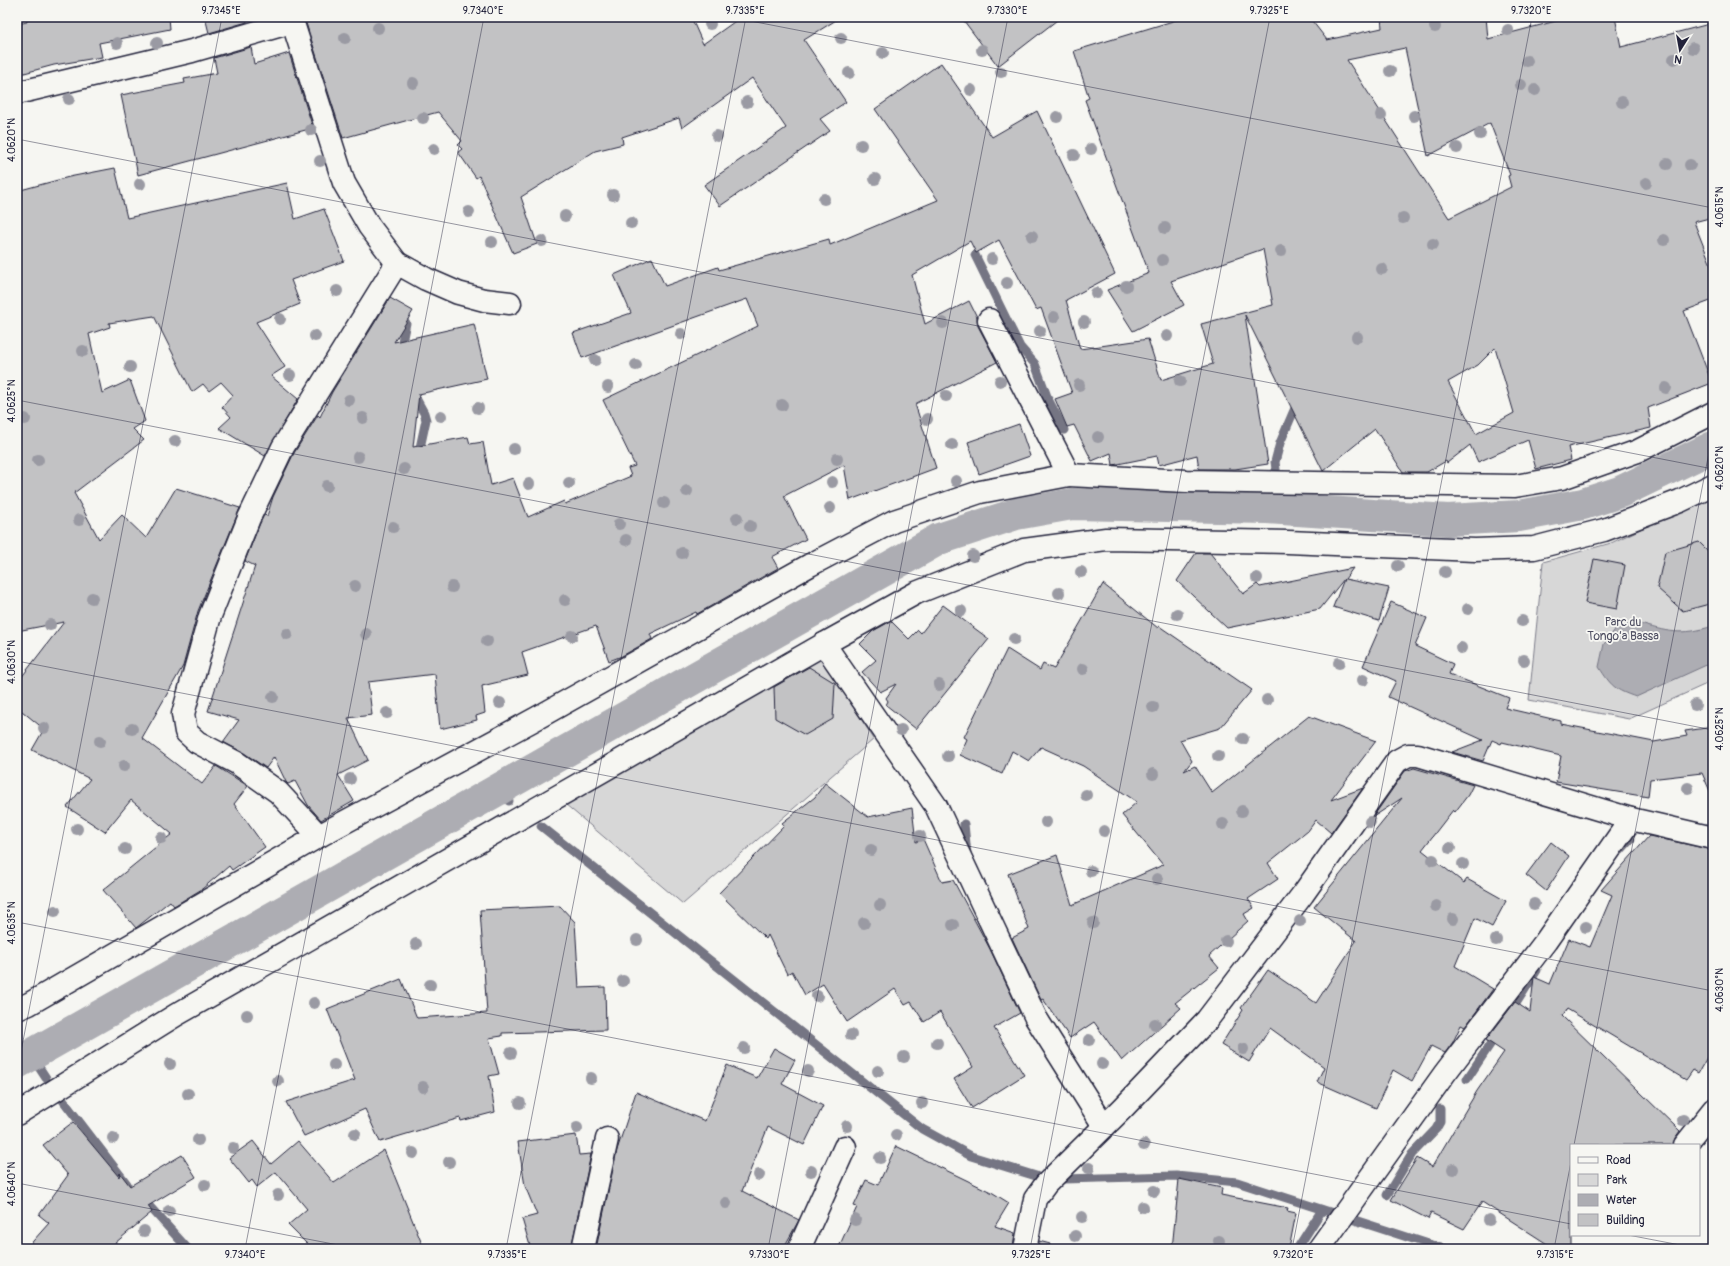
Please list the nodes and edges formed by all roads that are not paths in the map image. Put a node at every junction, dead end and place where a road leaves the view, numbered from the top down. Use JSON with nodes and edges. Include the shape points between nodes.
{"nodes":[{"id":1,"x":292,"y":19,"type":"edge"},
{"id":2,"x":17,"y":93,"type":"edge"},
{"id":3,"x":397,"y":263,"type":"junction"},
{"id":4,"x":510,"y":303,"type":"dead end"},
{"id":5,"x":989,"y":320,"type":"dead end"},
{"id":6,"x":1713,"y":413,"type":"edge"},
{"id":7,"x":1069,"y":475,"type":"junction"},
{"id":8,"x":1713,"y":485,"type":"edge"},
{"id":9,"x":824,"y":644,"type":"junction"},
{"id":10,"x":1630,"y":819,"type":"junction"},
{"id":11,"x":319,"y":836,"type":"junction"},
{"id":12,"x":1713,"y":838,"type":"edge"},
{"id":13,"x":17,"y":1009,"type":"edge"},
{"id":14,"x":1713,"y":1110,"type":"edge"},
{"id":15,"x":17,"y":1114,"type":"edge"},
{"id":16,"x":1104,"y":1126,"type":"junction"},
{"id":17,"x":607,"y":1139,"type":"dead end"},
{"id":18,"x":1686,"y":1144,"type":"edge"},
{"id":19,"x":845,"y":1147,"type":"dead end"},
{"id":20,"x":583,"y":1249,"type":"edge"},
{"id":21,"x":799,"y":1249,"type":"edge"},
{"id":22,"x":1025,"y":1249,"type":"edge"},
{"id":23,"x":1319,"y":1249,"type":"edge"}],
"edges":[{"from":1,"to":2,"type":"street","via":[[192,51]]},
{"from":1,"to":3,"type":"street","via":[[344,183],[369,226]]},
{"from":3,"to":4,"type":"street","via":[[458,293]]},
{"from":3,"to":11,"type":"street","via":[[282,447],[249,518],[210,616],[183,714],[186,732],[197,742],[237,763],[278,792]]},
{"from":5,"to":7,"type":"street"},
{"from":6,"to":7,"type":"street","via":[[1638,451],[1562,478],[1515,486],[1194,482]]},
{"from":7,"to":11,"type":"street","via":[[980,492],[894,520]]},
{"from":8,"to":9,"type":"street","via":[[1680,501],[1604,530],[1534,548],[1475,550],[1288,542],[1106,539],[1024,550],[916,593]]},
{"from":9,"to":15,"type":"street","via":[[176,1015]]},
{"from":9,"to":16,"type":"street","via":[[936,806],[1036,1018]]},
{"from":10,"to":12,"type":"street"},
{"from":10,"to":16,"type":"street","via":[[1418,755],[1408,755],[1397,761],[1303,894],[1207,1020]]},
{"from":10,"to":23,"type":"street","via":[[1546,941],[1445,1073]]},
{"from":11,"to":13,"type":"street"},
{"from":14,"to":18,"type":"street"},
{"from":16,"to":22,"type":"street","via":[[1046,1184],[1035,1199]]},
{"from":17,"to":20,"type":"street"},
{"from":19,"to":21,"type":"street"}]}
